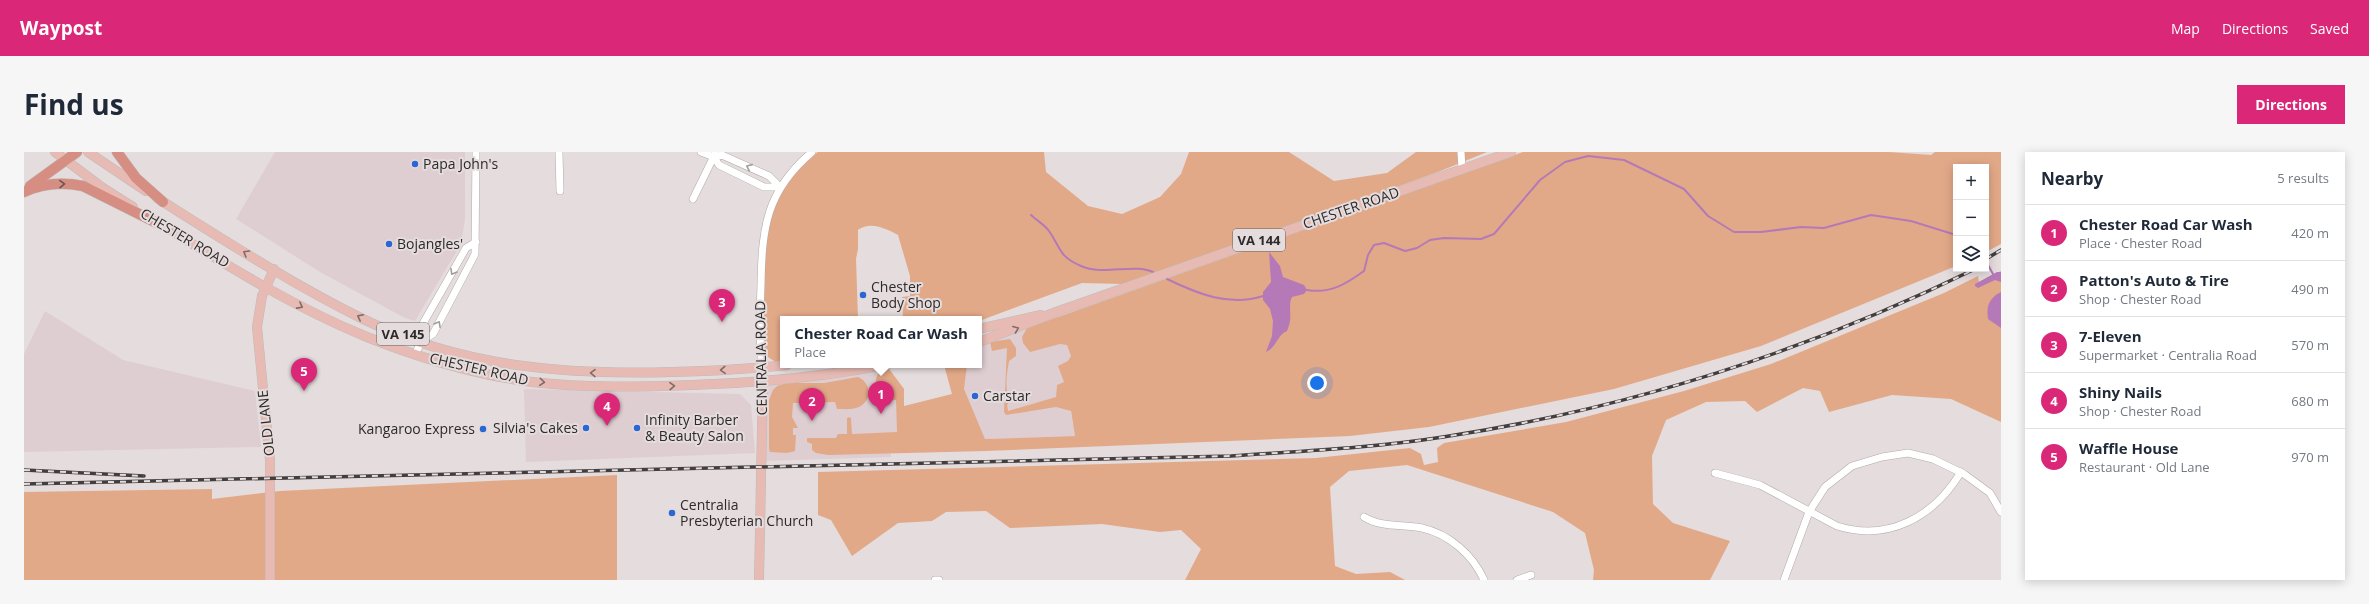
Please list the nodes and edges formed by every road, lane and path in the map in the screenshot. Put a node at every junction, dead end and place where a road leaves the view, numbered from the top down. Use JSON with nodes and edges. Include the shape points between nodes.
{"nodes":[{"id":1,"x":55,"y":152,"type":"edge"},
{"id":2,"x":77,"y":152,"type":"edge"},
{"id":3,"x":88,"y":152,"type":"edge"},
{"id":4,"x":118,"y":152,"type":"edge"},
{"id":5,"x":476,"y":152,"type":"edge"},
{"id":6,"x":559,"y":152,"type":"edge"},
{"id":7,"x":701,"y":152,"type":"edge"},
{"id":8,"x":812,"y":152,"type":"edge"},
{"id":9,"x":1461,"y":152,"type":"edge"},
{"id":10,"x":1511,"y":152,"type":"edge"},
{"id":11,"x":715,"y":154,"type":"edge"},
{"id":12,"x":66,"y":161,"type":"junction"},
{"id":13,"x":1462,"y":169,"type":"junction"},
{"id":14,"x":780,"y":188,"type":"junction"},
{"id":15,"x":24,"y":191,"type":"edge"},
{"id":16,"x":560,"y":191,"type":"dead end"},
{"id":17,"x":693,"y":199,"type":"dead end"},
{"id":18,"x":163,"y":202,"type":"junction"},
{"id":19,"x":169,"y":229,"type":"junction"},
{"id":20,"x":476,"y":242,"type":"junction"},
{"id":21,"x":274,"y":269,"type":"junction"},
{"id":22,"x":266,"y":287,"type":"junction"},
{"id":23,"x":1056,"y":312,"type":"junction"},
{"id":24,"x":982,"y":328,"type":"edge"},
{"id":25,"x":422,"y":341,"type":"junction"},
{"id":26,"x":982,"y":341,"type":"edge"},
{"id":27,"x":415,"y":354,"type":"junction"},
{"id":28,"x":780,"y":366,"type":"edge"},
{"id":29,"x":762,"y":367,"type":"junction"},
{"id":30,"x":861,"y":368,"type":"edge"},
{"id":31,"x":763,"y":381,"type":"junction"},
{"id":32,"x":1961,"y":472,"type":"junction"},
{"id":33,"x":1715,"y":473,"type":"dead end"},
{"id":34,"x":1809,"y":512,"type":"junction"},
{"id":35,"x":2001,"y":512,"type":"edge"},
{"id":36,"x":1364,"y":517,"type":"dead end"},
{"id":37,"x":1531,"y":575,"type":"dead end"},
{"id":38,"x":270,"y":580,"type":"edge"},
{"id":39,"x":760,"y":580,"type":"edge"},
{"id":40,"x":935,"y":580,"type":"edge"},
{"id":41,"x":939,"y":580,"type":"edge"},
{"id":42,"x":1484,"y":580,"type":"edge"},
{"id":43,"x":1517,"y":580,"type":"edge"},
{"id":44,"x":1784,"y":580,"type":"edge"}],
"edges":[{"from":1,"to":12,"type":"main road","name":"CHESTER ROAD","number":"VA 145"},
{"from":2,"to":12,"type":"highway"},
{"from":3,"to":18,"type":"main road","name":"CHESTER ROAD","number":"VA 145"},
{"from":4,"to":18,"type":"highway","via":[[136,178]]},
{"from":5,"to":20,"type":"street"},
{"from":6,"to":16,"type":"street"},
{"from":7,"to":11,"type":"street"},
{"from":8,"to":14,"type":"street","name":"CENTRALIA ROAD"},
{"from":9,"to":13,"type":"street"},
{"from":10,"to":13,"type":"main road","name":"CHESTER ROAD","number":"VA 144"},
{"from":14,"to":11,"type":"street","one_way":true,"via":[[769,176]]},
{"from":11,"to":14,"type":"street","via":[[719,165],[764,186]]},
{"from":11,"to":17,"type":"street"},
{"from":12,"to":15,"type":"highway"},
{"from":12,"to":19,"type":"main road","name":"CHESTER ROAD","number":"VA 145","via":[[103,188]]},
{"from":13,"to":23,"type":"main road","name":"CHESTER ROAD","number":"VA 144"},
{"from":14,"to":29,"type":"street","name":"CENTRALIA ROAD","via":[[766,218],[762,243]]},
{"from":15,"to":19,"type":"highway","one_way":true,"via":[[53,184],[83,186]]},
{"from":21,"to":18,"type":"main road","name":"CHESTER ROAD","number":"VA 145","one_way":true},
{"from":19,"to":22,"type":"main road","name":"CHESTER ROAD","number":"VA 145"},
{"from":25,"to":20,"type":"street","one_way":true,"via":[[436,329],[475,254]]},
{"from":20,"to":25,"type":"street","one_way":true,"via":[[466,248],[421,327]]},
{"from":21,"to":22,"type":"main road","name":"OLD LANE"},
{"from":25,"to":21,"type":"main road","name":"CHESTER ROAD","number":"VA 145","one_way":true,"via":[[364,319]]},
{"from":22,"to":27,"type":"main road","name":"CHESTER ROAD","number":"VA 145","one_way":true,"via":[[345,328]]},
{"from":22,"to":38,"type":"main road","name":"OLD LANE","via":[[259,307],[257,337],[270,460]]},
{"from":23,"to":24,"type":"main road","name":"CHESTER ROAD","number":"VA 144"},
{"from":26,"to":23,"type":"main road","name":"CHESTER ROAD","number":"VA 144","one_way":true},
{"from":25,"to":27,"type":"street"},
{"from":29,"to":25,"type":"main road","name":"CHESTER ROAD","number":"VA 145","one_way":true,"via":[[582,373],[496,362]]},
{"from":27,"to":31,"type":"main road","name":"CHESTER ROAD","number":"VA 145","one_way":true,"via":[[515,379],[569,385],[642,386]]},
{"from":28,"to":29,"type":"main road","name":"CHESTER ROAD"},
{"from":29,"to":31,"type":"main road","name":"CENTRALIA ROAD"},
{"from":30,"to":31,"type":"main road","name":"CHESTER ROAD"},
{"from":31,"to":39,"type":"main road","name":"CENTRALIA ROAD"},
{"from":32,"to":34,"type":"street","via":[[1933,459],[1908,453],[1882,457],[1852,466],[1825,487]]},
{"from":32,"to":34,"type":"street","via":[[1954,485],[1932,507],[1895,528],[1849,530]]},
{"from":32,"to":35,"type":"street","via":[[1990,494]]},
{"from":33,"to":34,"type":"street","via":[[1760,485]]},
{"from":34,"to":44,"type":"street"},
{"from":36,"to":42,"type":"street","via":[[1373,523],[1422,528],[1435,532],[1465,551]]},
{"from":37,"to":43,"type":"street"},
{"from":40,"to":41,"type":"street"}]}
